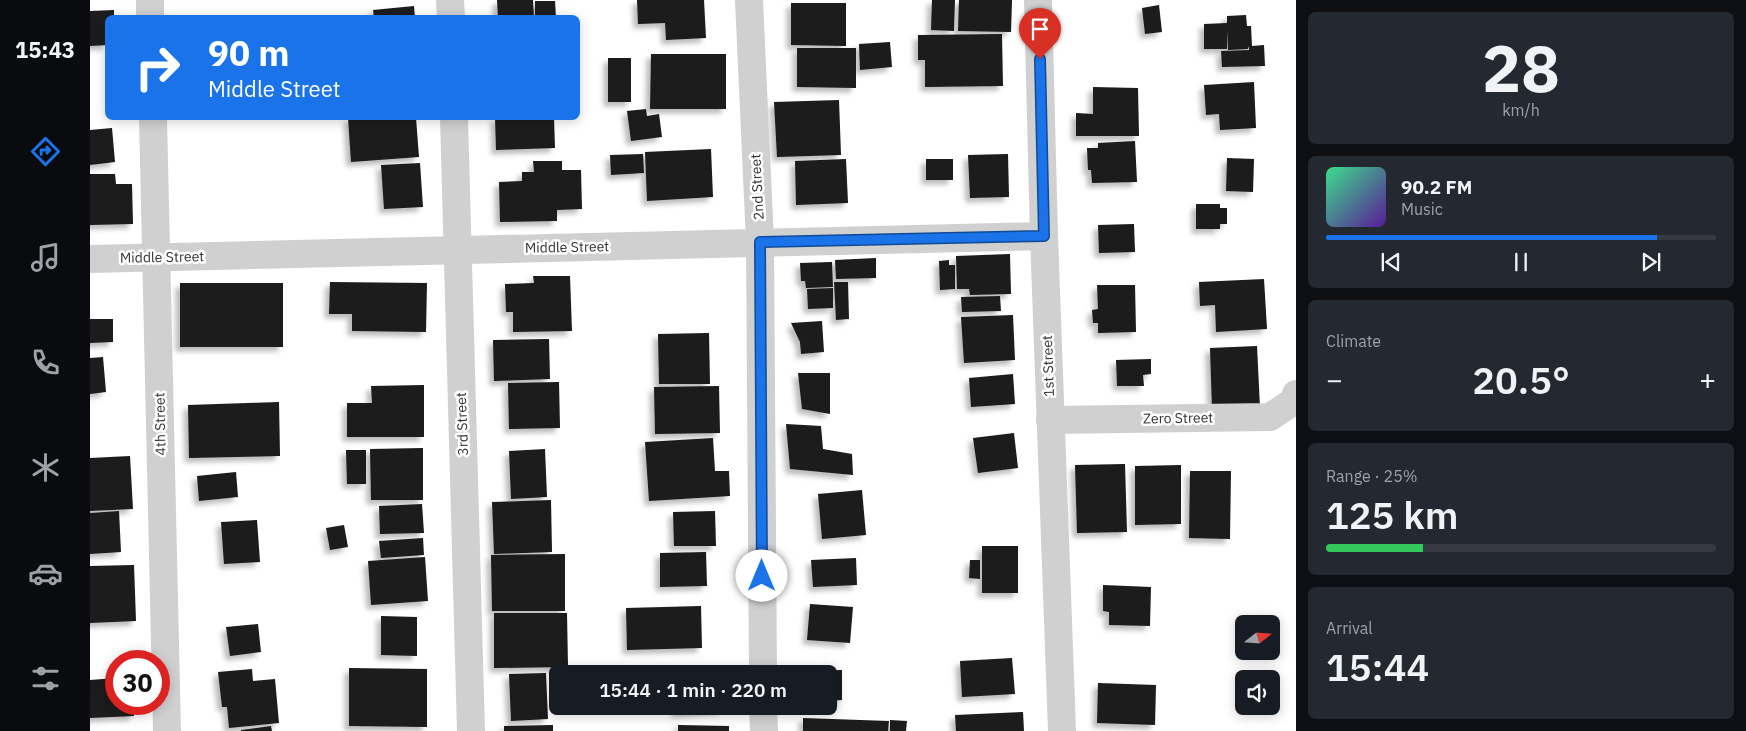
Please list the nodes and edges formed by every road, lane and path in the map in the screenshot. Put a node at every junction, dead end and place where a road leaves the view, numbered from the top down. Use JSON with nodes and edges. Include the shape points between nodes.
{"nodes":[{"id":1,"x":150,"y":0,"type":"edge"},
{"id":2,"x":450,"y":0,"type":"edge"},
{"id":3,"x":749,"y":0,"type":"edge"},
{"id":4,"x":1038,"y":0,"type":"edge"},
{"id":5,"x":150,"y":15,"type":"edge"},
{"id":6,"x":451,"y":15,"type":"edge"},
{"id":7,"x":153,"y":120,"type":"edge"},
{"id":8,"x":454,"y":120,"type":"edge"},
{"id":9,"x":1044,"y":236,"type":"junction"},
{"id":10,"x":760,"y":242,"type":"junction"},
{"id":11,"x":458,"y":250,"type":"junction"},
{"id":12,"x":157,"y":257,"type":"junction"},
{"id":13,"x":90,"y":259,"type":"edge"},
{"id":14,"x":1296,"y":394,"type":"edge"},
{"id":15,"x":1050,"y":420,"type":"junction"},
{"id":16,"x":763,"y":665,"type":"edge"},
{"id":17,"x":763,"y":715,"type":"edge"},
{"id":18,"x":167,"y":731,"type":"edge"},
{"id":19,"x":471,"y":731,"type":"edge"},
{"id":20,"x":764,"y":731,"type":"edge"},
{"id":21,"x":1062,"y":731,"type":"edge"}],
"edges":[{"from":1,"to":5,"type":"street"},
{"from":2,"to":6,"type":"street"},
{"from":3,"to":10,"type":"street","name":"2nd Street"},
{"from":4,"to":9,"type":"street","name":"1st Street"},
{"from":7,"to":12,"type":"street","name":"4th Street"},
{"from":8,"to":11,"type":"street","name":"3rd Street"},
{"from":9,"to":10,"type":"street","name":"Middle Street"},
{"from":9,"to":15,"type":"street","name":"1st Street"},
{"from":10,"to":11,"type":"street","name":"Middle Street"},
{"from":10,"to":16,"type":"street","name":"2nd Street"},
{"from":11,"to":12,"type":"street","name":"Middle Street"},
{"from":11,"to":19,"type":"street","name":"3rd Street"},
{"from":12,"to":13,"type":"street","name":"Middle Street"},
{"from":12,"to":18,"type":"street","name":"4th Street"},
{"from":14,"to":15,"type":"street","name":"Zero Street","via":[[1294,401],[1270,417]]},
{"from":15,"to":21,"type":"street","name":"1st Street"},
{"from":17,"to":20,"type":"street"}]}
